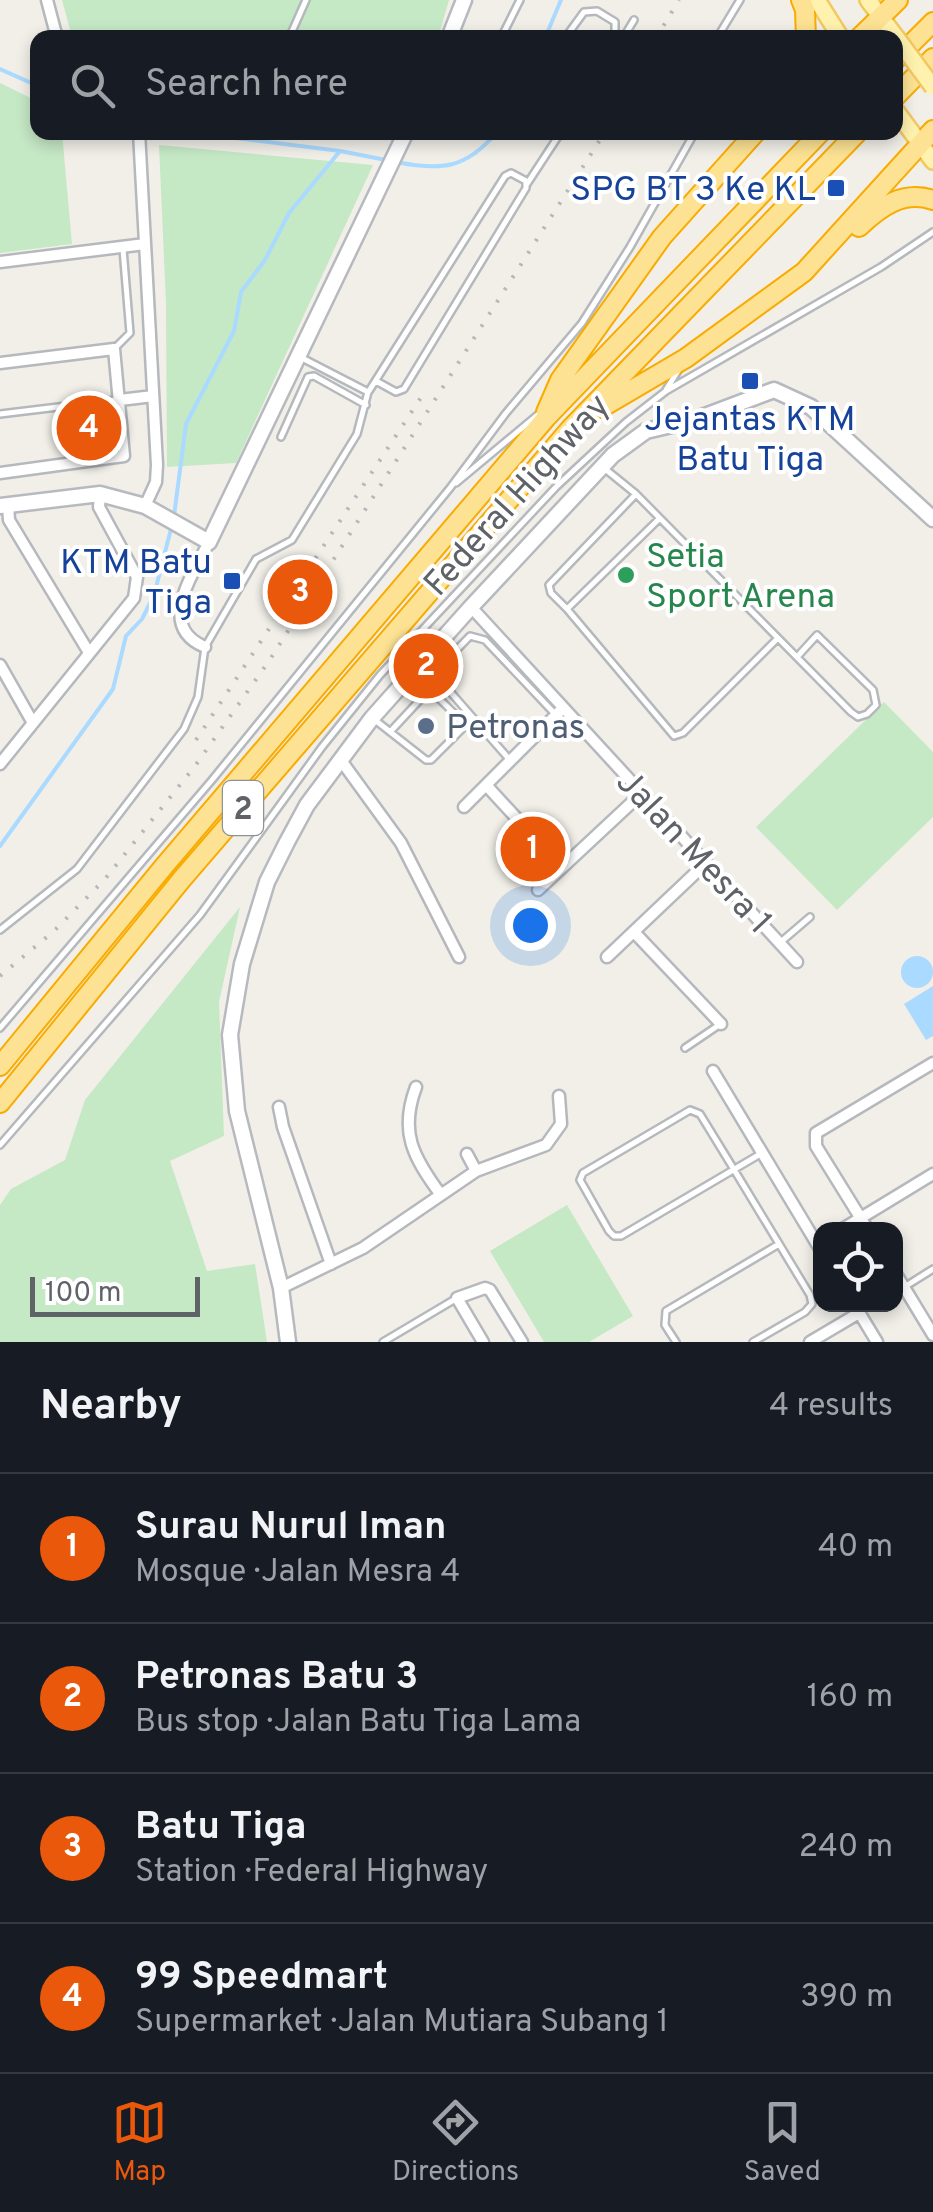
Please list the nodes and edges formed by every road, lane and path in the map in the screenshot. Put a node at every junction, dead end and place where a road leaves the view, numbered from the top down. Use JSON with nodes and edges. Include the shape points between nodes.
{"nodes":[{"id":1,"x":47,"y":0,"type":"edge"},
{"id":2,"x":306,"y":0,"type":"edge"},
{"id":3,"x":464,"y":0,"type":"edge"},
{"id":4,"x":520,"y":0,"type":"edge"},
{"id":5,"x":740,"y":0,"type":"edge"},
{"id":6,"x":801,"y":0,"type":"edge"},
{"id":7,"x":816,"y":0,"type":"edge"},
{"id":8,"x":868,"y":0,"type":"edge"},
{"id":9,"x":898,"y":0,"type":"edge"},
{"id":10,"x":882,"y":19,"type":"junction"},
{"id":11,"x":634,"y":20,"type":"dead end"},
{"id":12,"x":933,"y":22,"type":"edge"},
{"id":13,"x":55,"y":30,"type":"edge"},
{"id":14,"x":293,"y":30,"type":"edge"},
{"id":15,"x":452,"y":30,"type":"edge"},
{"id":16,"x":505,"y":30,"type":"edge"},
{"id":17,"x":571,"y":30,"type":"edge"},
{"id":18,"x":617,"y":30,"type":"edge"},
{"id":19,"x":626,"y":30,"type":"edge"},
{"id":20,"x":722,"y":30,"type":"edge"},
{"id":21,"x":806,"y":30,"type":"edge"},
{"id":22,"x":837,"y":30,"type":"edge"},
{"id":23,"x":869,"y":30,"type":"edge"},
{"id":24,"x":890,"y":30,"type":"edge"},
{"id":25,"x":903,"y":47,"type":"edge"},
{"id":26,"x":903,"y":52,"type":"edge"},
{"id":27,"x":933,"y":58,"type":"edge"},
{"id":28,"x":933,"y":87,"type":"edge"},
{"id":29,"x":903,"y":89,"type":"edge"},
{"id":30,"x":903,"y":119,"type":"edge"},
{"id":31,"x":927,"y":137,"type":"edge"},
{"id":32,"x":139,"y":140,"type":"edge"},
{"id":33,"x":402,"y":140,"type":"edge"},
{"id":34,"x":551,"y":140,"type":"edge"},
{"id":35,"x":690,"y":140,"type":"edge"},
{"id":36,"x":749,"y":140,"type":"edge"},
{"id":37,"x":814,"y":140,"type":"edge"},
{"id":38,"x":850,"y":140,"type":"edge"},
{"id":39,"x":933,"y":161,"type":"edge"},
{"id":40,"x":527,"y":184,"type":"junction"},
{"id":41,"x":933,"y":200,"type":"edge"},
{"id":42,"x":933,"y":232,"type":"edge"},
{"id":43,"x":145,"y":244,"type":"junction"},
{"id":44,"x":122,"y":247,"type":"junction"},
{"id":45,"x":0,"y":262,"type":"edge"},
{"id":46,"x":804,"y":272,"type":"junction"},
{"id":47,"x":114,"y":349,"type":"junction"},
{"id":48,"x":300,"y":356,"type":"junction"},
{"id":49,"x":686,"y":358,"type":"junction"},
{"id":50,"x":0,"y":363,"type":"edge"},
{"id":51,"x":376,"y":380,"type":"junction"},
{"id":52,"x":666,"y":391,"type":"junction"},
{"id":53,"x":368,"y":392,"type":"junction"},
{"id":54,"x":153,"y":396,"type":"junction"},
{"id":55,"x":120,"y":400,"type":"junction"},
{"id":56,"x":366,"y":406,"type":"junction"},
{"id":57,"x":546,"y":412,"type":"junction"},
{"id":58,"x":0,"y":414,"type":"edge"},
{"id":59,"x":571,"y":428,"type":"junction"},
{"id":60,"x":281,"y":436,"type":"dead end"},
{"id":61,"x":603,"y":467,"type":"junction"},
{"id":62,"x":0,"y":473,"type":"edge"},
{"id":63,"x":450,"y":488,"type":"junction"},
{"id":64,"x":100,"y":494,"type":"junction"},
{"id":65,"x":636,"y":494,"type":"junction"},
{"id":66,"x":4,"y":506,"type":"edge"},
{"id":67,"x":145,"y":506,"type":"junction"},
{"id":68,"x":933,"y":518,"type":"edge"},
{"id":69,"x":659,"y":519,"type":"junction"},
{"id":70,"x":209,"y":542,"type":"junction"},
{"id":71,"x":471,"y":606,"type":"junction"},
{"id":72,"x":568,"y":609,"type":"junction"},
{"id":73,"x":778,"y":638,"type":"junction"},
{"id":74,"x":204,"y":646,"type":"junction"},
{"id":75,"x":88,"y":651,"type":"junction"},
{"id":76,"x":797,"y":657,"type":"junction"},
{"id":77,"x":0,"y":665,"type":"edge"},
{"id":78,"x":412,"y":672,"type":"junction"},
{"id":79,"x":430,"y":689,"type":"junction"},
{"id":80,"x":560,"y":712,"type":"junction"},
{"id":81,"x":372,"y":718,"type":"junction"},
{"id":82,"x":33,"y":723,"type":"junction"},
{"id":83,"x":390,"y":732,"type":"junction"},
{"id":84,"x":340,"y":759,"type":"junction"},
{"id":85,"x":510,"y":761,"type":"junction"},
{"id":86,"x":0,"y":764,"type":"edge"},
{"id":87,"x":486,"y":786,"type":"junction"},
{"id":88,"x":642,"y":793,"type":"junction"},
{"id":89,"x":464,"y":807,"type":"dead end"},
{"id":90,"x":521,"y":824,"type":"dead end"},
{"id":91,"x":706,"y":863,"type":"junction"},
{"id":92,"x":538,"y":890,"type":"dead end"},
{"id":93,"x":810,"y":917,"type":"dead end"},
{"id":94,"x":0,"y":930,"type":"edge"},
{"id":95,"x":634,"y":932,"type":"junction"},
{"id":96,"x":780,"y":943,"type":"junction"},
{"id":97,"x":459,"y":957,"type":"dead end"},
{"id":98,"x":607,"y":957,"type":"dead end"},
{"id":99,"x":797,"y":962,"type":"dead end"},
{"id":100,"x":721,"y":1024,"type":"joint"},
{"id":101,"x":0,"y":1028,"type":"edge"},
{"id":102,"x":684,"y":1048,"type":"dead end"},
{"id":103,"x":933,"y":1063,"type":"edge"},
{"id":104,"x":0,"y":1066,"type":"edge"},
{"id":105,"x":713,"y":1071,"type":"dead end"},
{"id":106,"x":416,"y":1087,"type":"dead end"},
{"id":107,"x":559,"y":1096,"type":"dead end"},
{"id":108,"x":0,"y":1103,"type":"edge"},
{"id":109,"x":279,"y":1107,"type":"dead end"},
{"id":110,"x":0,"y":1145,"type":"edge"},
{"id":111,"x":762,"y":1152,"type":"junction"},
{"id":112,"x":468,"y":1154,"type":"dead end"},
{"id":113,"x":734,"y":1169,"type":"junction"},
{"id":114,"x":476,"y":1171,"type":"junction"},
{"id":115,"x":933,"y":1174,"type":"edge"},
{"id":116,"x":440,"y":1195,"type":"junction"},
{"id":117,"x":861,"y":1218,"type":"junction"},
{"id":118,"x":854,"y":1222,"type":"edge"},
{"id":119,"x":863,"y":1222,"type":"edge"},
{"id":120,"x":813,"y":1234,"type":"edge"},
{"id":121,"x":779,"y":1244,"type":"junction"},
{"id":122,"x":331,"y":1264,"type":"junction"},
{"id":123,"x":933,"y":1269,"type":"edge"},
{"id":124,"x":903,"y":1287,"type":"joint"},
{"id":125,"x":281,"y":1288,"type":"junction"},
{"id":126,"x":457,"y":1298,"type":"junction"},
{"id":127,"x":853,"y":1312,"type":"edge"},
{"id":128,"x":859,"y":1312,"type":"edge"},
{"id":129,"x":933,"y":1335,"type":"edge"},
{"id":130,"x":288,"y":1342,"type":"edge"},
{"id":131,"x":382,"y":1342,"type":"edge"},
{"id":132,"x":483,"y":1342,"type":"edge"},
{"id":133,"x":522,"y":1342,"type":"edge"},
{"id":134,"x":676,"y":1342,"type":"edge"},
{"id":135,"x":753,"y":1342,"type":"edge"},
{"id":136,"x":810,"y":1342,"type":"edge"},
{"id":137,"x":877,"y":1342,"type":"edge"}],
"edges":[{"from":1,"to":13,"type":"street"},
{"from":2,"to":14,"type":"lane"},
{"from":3,"to":15,"type":"street"},
{"from":4,"to":16,"type":"lane"},
{"from":5,"to":20,"type":"lane"},
{"from":6,"to":21,"type":"highway"},
{"from":7,"to":22,"type":"main road"},
{"from":8,"to":10,"type":"main road"},
{"from":9,"to":10,"type":"highway"},
{"from":10,"to":23,"type":"highway"},
{"from":10,"to":24,"type":"main road"},
{"from":11,"to":19,"type":"lane"},
{"from":12,"to":26,"type":"highway"},
{"from":17,"to":18,"type":"lane","via":[[584,12],[596,10]]},
{"from":25,"to":28,"type":"main road","bridge":true},
{"from":27,"to":29,"type":"highway"},
{"from":30,"to":31,"type":"main road"},
{"from":31,"to":39,"type":"main road"},
{"from":31,"to":46,"type":"highway"},
{"from":32,"to":43,"type":"street"},
{"from":33,"to":48,"type":"street"},
{"from":34,"to":40,"type":"lane"},
{"from":35,"to":63,"type":"lane","via":[[582,323]]},
{"from":36,"to":57,"type":"highway","via":[[662,236],[560,380]]},
{"from":37,"to":57,"type":"highway","name":"Federal Highway","number":"2"},
{"from":38,"to":59,"type":"highway","name":"Federal Highway","number":"2"},
{"from":40,"to":51,"type":"lane","via":[[506,176]]},
{"from":40,"to":51,"type":"lane","via":[[404,389],[396,392]]},
{"from":41,"to":46,"type":"highway","via":[[910,196],[886,205]]},
{"from":42,"to":52,"type":"lane"},
{"from":43,"to":44,"type":"street"},
{"from":43,"to":54,"type":"street"},
{"from":44,"to":45,"type":"street"},
{"from":44,"to":47,"type":"lane","via":[[130,333]]},
{"from":46,"to":49,"type":"highway"},
{"from":47,"to":50,"type":"street"},
{"from":47,"to":55,"type":"street"},
{"from":48,"to":53,"type":"lane"},
{"from":48,"to":70,"type":"street"},
{"from":49,"to":52,"type":"lane"},
{"from":49,"to":59,"type":"highway"},
{"from":51,"to":53,"type":"lane"},
{"from":52,"to":110,"type":"lane","via":[[556,487],[380,674],[200,914]]},
{"from":53,"to":56,"type":"lane"},
{"from":54,"to":55,"type":"street"},
{"from":54,"to":67,"type":"street","via":[[156,482]]},
{"from":55,"to":58,"type":"lane"},
{"from":55,"to":62,"type":"street","via":[[121,458]]},
{"from":56,"to":60,"type":"lane","via":[[308,377]]},
{"from":56,"to":74,"type":"lane","via":[[357,434],[292,540],[256,559]]},
{"from":57,"to":63,"type":"lane"},
{"from":57,"to":104,"type":"highway","name":"Federal Highway","number":"2"},
{"from":59,"to":108,"type":"highway","name":"Federal Highway","number":"2","via":[[182,879]]},
{"from":61,"to":65,"type":"lane"},
{"from":61,"to":68,"type":"street","via":[[646,431],[774,390],[811,407]]},
{"from":61,"to":71,"type":"street"},
{"from":63,"to":101,"type":"lane"},
{"from":64,"to":66,"type":"street"},
{"from":64,"to":67,"type":"street"},
{"from":64,"to":75,"type":"street","via":[[99,506],[138,585]]},
{"from":65,"to":69,"type":"lane"},
{"from":65,"to":72,"type":"lane","via":[[549,585]]},
{"from":66,"to":75,"type":"street"},
{"from":67,"to":70,"type":"street"},
{"from":69,"to":72,"type":"lane"},
{"from":69,"to":73,"type":"lane"},
{"from":70,"to":74,"type":"street","via":[[179,614],[188,636]]},
{"from":71,"to":78,"type":"street"},
{"from":71,"to":80,"type":"street","name":"Jalan Mesra 1"},
{"from":72,"to":73,"type":"lane","via":[[674,736]]},
{"from":73,"to":76,"type":"lane"},
{"from":74,"to":94,"type":"lane","via":[[198,696],[184,729],[78,870]]},
{"from":75,"to":82,"type":"street"},
{"from":76,"to":76,"type":"lane","via":[[850,712],[867,714],[876,705],[873,690],[818,634]]},
{"from":77,"to":82,"type":"street"},
{"from":78,"to":79,"type":"lane"},
{"from":78,"to":81,"type":"street"},
{"from":79,"to":83,"type":"lane"},
{"from":79,"to":83,"type":"lane","via":[[466,725],[431,760]]},
{"from":80,"to":85,"type":"street"},
{"from":80,"to":85,"type":"lane","via":[[485,640],[470,636],[438,669],[439,679]]},
{"from":80,"to":88,"type":"street","name":"Jalan Mesra 1"},
{"from":81,"to":83,"type":"lane"},
{"from":81,"to":84,"type":"street"},
{"from":82,"to":86,"type":"street"},
{"from":84,"to":97,"type":"street","via":[[402,843]]},
{"from":84,"to":125,"type":"street","via":[[267,882],[242,964],[230,1035],[237,1111]]},
{"from":85,"to":87,"type":"street"},
{"from":87,"to":89,"type":"street"},
{"from":87,"to":90,"type":"street"},
{"from":88,"to":91,"type":"street","name":"Jalan Mesra 1"},
{"from":88,"to":92,"type":"street"},
{"from":91,"to":95,"type":"street"},
{"from":91,"to":96,"type":"street","name":"Jalan Mesra 1"},
{"from":93,"to":96,"type":"lane"},
{"from":95,"to":98,"type":"street"},
{"from":95,"to":100,"type":"street"},
{"from":96,"to":99,"type":"street","name":"Jalan Mesra 1"},
{"from":100,"to":102,"type":"lane"},
{"from":103,"to":117,"type":"street","via":[[816,1132],[816,1146]]},
{"from":105,"to":111,"type":"street"},
{"from":106,"to":116,"type":"street","via":[[406,1130]]},
{"from":107,"to":114,"type":"street","via":[[561,1124],[546,1145]]},
{"from":109,"to":122,"type":"street"},
{"from":111,"to":113,"type":"lane"},
{"from":111,"to":120,"type":"street"},
{"from":112,"to":114,"type":"street"},
{"from":113,"to":113,"type":"lane","via":[[700,1114],[690,1110],[580,1180],[609,1231],[621,1236]]},
{"from":113,"to":121,"type":"lane"},
{"from":114,"to":116,"type":"street"},
{"from":115,"to":117,"type":"street"},
{"from":116,"to":122,"type":"street"},
{"from":117,"to":118,"type":"street"},
{"from":117,"to":119,"type":"street"},
{"from":121,"to":134,"type":"lane","via":[[666,1310],[665,1325]]},
{"from":121,"to":135,"type":"lane","via":[[812,1304]]},
{"from":122,"to":125,"type":"street"},
{"from":123,"to":124,"type":"lane"},
{"from":124,"to":129,"type":"street"},
{"from":125,"to":130,"type":"street"},
{"from":126,"to":131,"type":"lane"},
{"from":126,"to":132,"type":"street"},
{"from":126,"to":133,"type":"street","via":[[490,1290]]},
{"from":127,"to":136,"type":"street"},
{"from":128,"to":137,"type":"street"}]}
